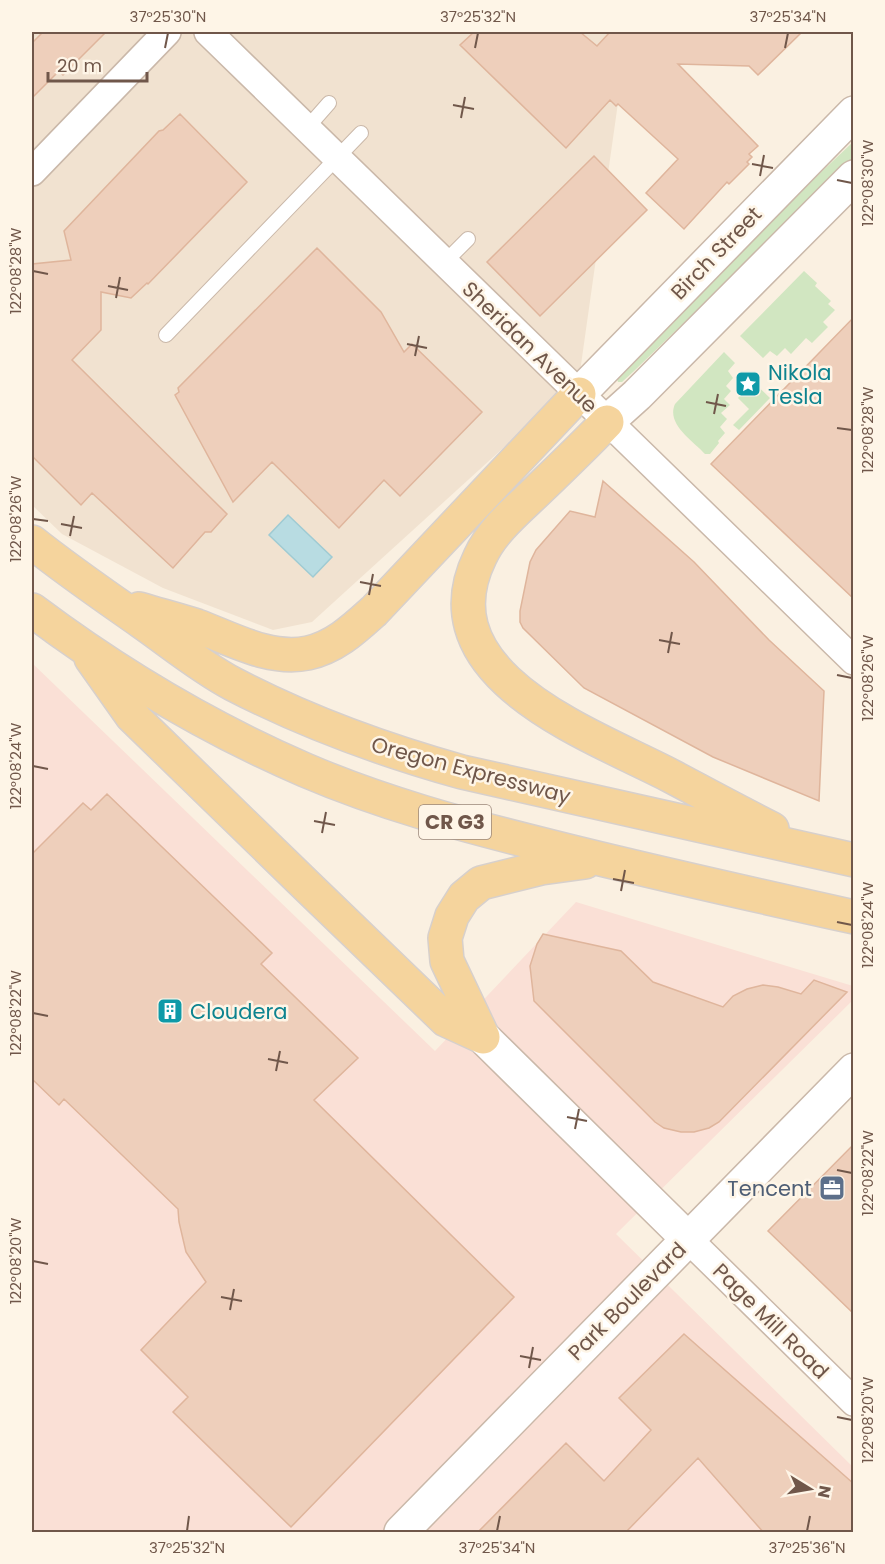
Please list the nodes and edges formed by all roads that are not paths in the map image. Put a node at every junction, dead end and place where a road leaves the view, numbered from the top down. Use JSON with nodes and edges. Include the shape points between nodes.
{"nodes":[{"id":1,"x":166,"y":32,"type":"edge"},
{"id":2,"x":208,"y":32,"type":"edge"},
{"id":3,"x":329,"y":104,"type":"dead end"},
{"id":4,"x":854,"y":113,"type":"edge"},
{"id":5,"x":307,"y":128,"type":"junction"},
{"id":6,"x":362,"y":133,"type":"dead end"},
{"id":7,"x":337,"y":158,"type":"junction"},
{"id":8,"x":32,"y":172,"type":"edge"},
{"id":9,"x":854,"y":177,"type":"edge"},
{"id":10,"x":468,"y":239,"type":"dead end"},
{"id":11,"x":444,"y":263,"type":"junction"},
{"id":12,"x":166,"y":335,"type":"dead end"},
{"id":13,"x":579,"y":394,"type":"junction"},
{"id":14,"x":607,"y":422,"type":"junction"},
{"id":15,"x":32,"y":542,"type":"edge"},
{"id":16,"x":113,"y":601,"type":"junction"},
{"id":17,"x":32,"y":610,"type":"edge"},
{"id":18,"x":84,"y":650,"type":"junction"},
{"id":19,"x":854,"y":662,"type":"edge"},
{"id":20,"x":817,"y":851,"type":"junction"},
{"id":21,"x":602,"y":860,"type":"junction"},
{"id":22,"x":854,"y":860,"type":"edge"},
{"id":23,"x":854,"y":917,"type":"edge"},
{"id":24,"x":483,"y":1038,"type":"junction"},
{"id":25,"x":854,"y":1070,"type":"edge"},
{"id":26,"x":689,"y":1240,"type":"junction"},
{"id":27,"x":854,"y":1402,"type":"edge"},
{"id":28,"x":401,"y":1533,"type":"edge"}],
"edges":[{"from":1,"to":8,"type":"street"},
{"from":2,"to":5,"type":"street","name":"Sheridan Avenue"},
{"from":3,"to":5,"type":"lane"},
{"from":4,"to":13,"type":"street","name":"Birch Street"},
{"from":5,"to":7,"type":"street","name":"Sheridan Avenue"},
{"from":6,"to":7,"type":"lane"},
{"from":7,"to":11,"type":"street","name":"Sheridan Avenue"},
{"from":7,"to":12,"type":"lane"},
{"from":9,"to":14,"type":"street","name":"Birch Street"},
{"from":10,"to":11,"type":"lane"},
{"from":11,"to":13,"type":"street","name":"Sheridan Avenue"},
{"from":13,"to":14,"type":"street","name":"Sheridan Avenue"},
{"from":13,"to":16,"type":"main road","via":[[374,611],[331,645],[286,655],[264,651]]},
{"from":14,"to":19,"type":"street","name":"Sheridan Avenue"},
{"from":14,"to":20,"type":"main road","via":[[496,531],[480,555],[470,578],[468,608],[473,635],[487,660],[506,680],[565,723]]},
{"from":15,"to":16,"type":"main road","name":"Oregon Expressway","number":"CR G3"},
{"from":16,"to":20,"type":"main road","name":"Oregon Expressway","number":"CR G3","via":[[231,682],[372,745],[462,772]]},
{"from":17,"to":18,"type":"main road","number":"CR G3"},
{"from":18,"to":21,"type":"main road","number":"CR G3","via":[[258,749],[307,771],[419,811]]},
{"from":18,"to":24,"type":"main road","via":[[132,716],[299,879],[446,1020]]},
{"from":20,"to":22,"type":"main road","name":"Oregon Expressway","number":"CR G3"},
{"from":21,"to":23,"type":"main road","number":"CR G3"},
{"from":21,"to":24,"type":"main road","via":[[541,868],[481,884],[464,897],[445,938],[447,962]]},
{"from":24,"to":26,"type":"street","name":"Page Mill Road"},
{"from":25,"to":26,"type":"street","name":"Park Boulevard"},
{"from":26,"to":27,"type":"street","name":"Page Mill Road"},
{"from":26,"to":28,"type":"street","name":"Park Boulevard"}]}
